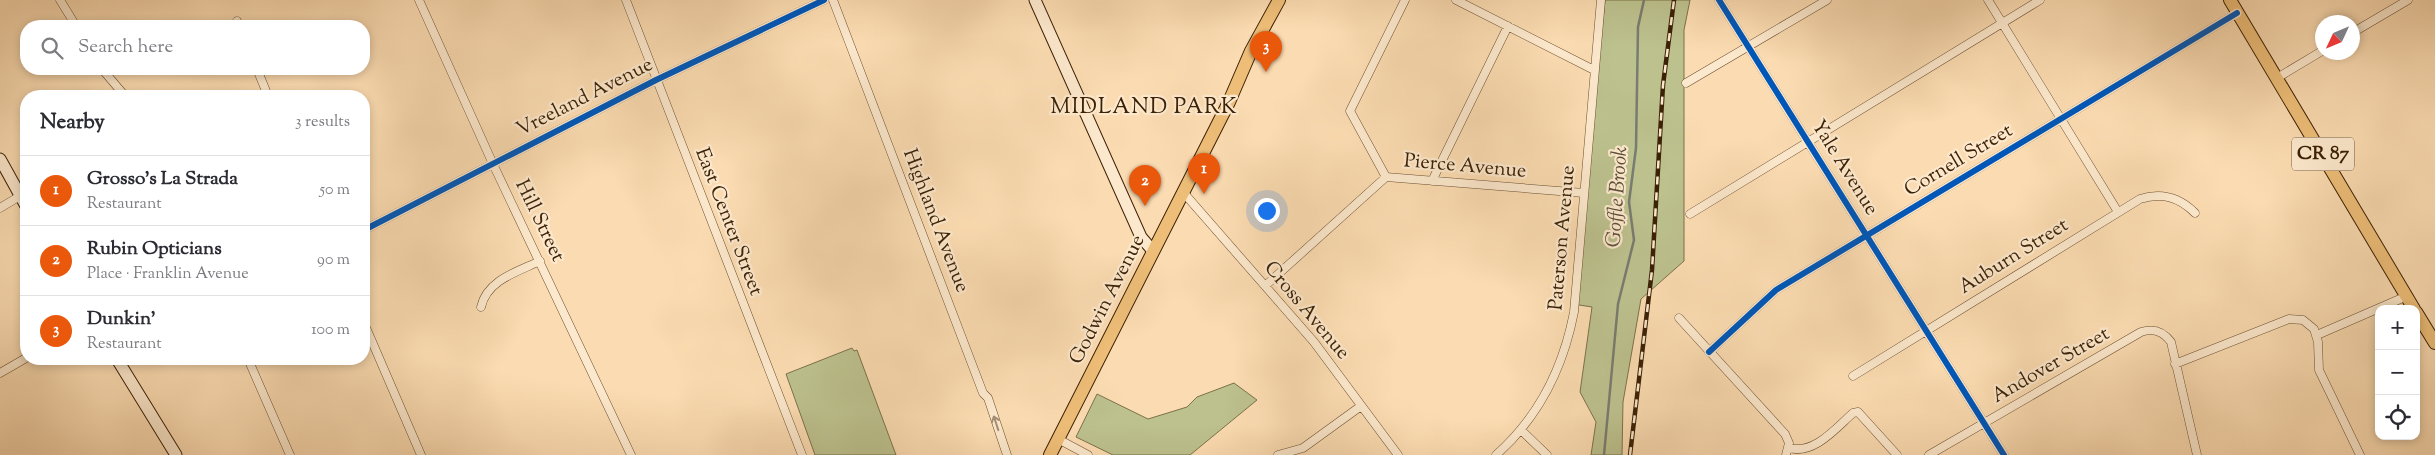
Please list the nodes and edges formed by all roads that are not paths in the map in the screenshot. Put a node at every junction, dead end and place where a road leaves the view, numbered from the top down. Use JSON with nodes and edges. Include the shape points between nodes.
{"nodes":[{"id":1,"x":60,"y":0,"type":"edge"},
{"id":2,"x":419,"y":0,"type":"edge"},
{"id":3,"x":626,"y":0,"type":"edge"},
{"id":4,"x":824,"y":0,"type":"edge"},
{"id":5,"x":833,"y":0,"type":"edge"},
{"id":6,"x":1034,"y":0,"type":"edge"},
{"id":7,"x":1279,"y":0,"type":"edge"},
{"id":8,"x":1405,"y":0,"type":"edge"},
{"id":9,"x":1456,"y":0,"type":"edge"},
{"id":10,"x":1601,"y":0,"type":"edge"},
{"id":11,"x":1720,"y":0,"type":"edge"},
{"id":12,"x":1827,"y":0,"type":"edge"},
{"id":13,"x":1988,"y":0,"type":"edge"},
{"id":14,"x":2040,"y":0,"type":"edge"},
{"id":15,"x":2230,"y":0,"type":"edge"},
{"id":16,"x":2408,"y":0,"type":"edge"},
{"id":17,"x":2237,"y":12,"type":"junction"},
{"id":18,"x":72,"y":20,"type":"edge"},
{"id":19,"x":2002,"y":23,"type":"junction"},
{"id":20,"x":1508,"y":26,"type":"junction"},
{"id":21,"x":2360,"y":28,"type":"edge"},
{"id":22,"x":1749,"y":47,"type":"junction"},
{"id":23,"x":2315,"y":54,"type":"edge"},
{"id":24,"x":1594,"y":70,"type":"junction"},
{"id":25,"x":107,"y":75,"type":"edge"},
{"id":26,"x":259,"y":75,"type":"edge"},
{"id":27,"x":2277,"y":78,"type":"junction"},
{"id":28,"x":656,"y":80,"type":"junction"},
{"id":29,"x":1686,"y":84,"type":"dead end"},
{"id":30,"x":120,"y":90,"type":"edge"},
{"id":31,"x":265,"y":90,"type":"edge"},
{"id":32,"x":2061,"y":118,"type":"junction"},
{"id":33,"x":1808,"y":142,"type":"junction"},
{"id":34,"x":0,"y":159,"type":"edge"},
{"id":35,"x":493,"y":164,"type":"junction"},
{"id":36,"x":1386,"y":177,"type":"junction"},
{"id":37,"x":1432,"y":181,"type":"junction"},
{"id":38,"x":1183,"y":192,"type":"junction"},
{"id":39,"x":1584,"y":193,"type":"junction"},
{"id":40,"x":20,"y":196,"type":"joint"},
{"id":41,"x":0,"y":208,"type":"edge"},
{"id":42,"x":2118,"y":212,"type":"junction"},
{"id":43,"x":2195,"y":213,"type":"dead end"},
{"id":44,"x":1690,"y":214,"type":"dead end"},
{"id":45,"x":370,"y":227,"type":"edge"},
{"id":46,"x":1866,"y":235,"type":"junction"},
{"id":47,"x":1153,"y":251,"type":"junction"},
{"id":48,"x":540,"y":261,"type":"junction"},
{"id":49,"x":1265,"y":286,"type":"junction"},
{"id":50,"x":2407,"y":296,"type":"junction"},
{"id":51,"x":2412,"y":305,"type":"edge"},
{"id":52,"x":480,"y":307,"type":"dead end"},
{"id":53,"x":1679,"y":318,"type":"dead end"},
{"id":54,"x":2420,"y":319,"type":"edge"},
{"id":55,"x":1926,"y":330,"type":"junction"},
{"id":56,"x":2317,"y":335,"type":"junction"},
{"id":57,"x":370,"y":337,"type":"edge"},
{"id":58,"x":2435,"y":343,"type":"edge"},
{"id":59,"x":1709,"y":352,"type":"junction"},
{"id":60,"x":20,"y":361,"type":"edge"},
{"id":61,"x":2175,"y":364,"type":"junction"},
{"id":62,"x":122,"y":365,"type":"edge"},
{"id":63,"x":251,"y":365,"type":"edge"},
{"id":64,"x":0,"y":373,"type":"edge"},
{"id":65,"x":1853,"y":376,"type":"dead end"},
{"id":66,"x":1361,"y":406,"type":"junction"},
{"id":67,"x":1984,"y":424,"type":"junction"},
{"id":68,"x":1521,"y":430,"type":"junction"},
{"id":69,"x":1058,"y":439,"type":"junction"},
{"id":70,"x":1788,"y":452,"type":"edge"},
{"id":71,"x":1008,"y":454,"type":"edge"},
{"id":72,"x":176,"y":455,"type":"edge"},
{"id":73,"x":290,"y":455,"type":"edge"},
{"id":74,"x":421,"y":455,"type":"edge"},
{"id":75,"x":631,"y":455,"type":"edge"},
{"id":76,"x":802,"y":455,"type":"edge"},
{"id":77,"x":1050,"y":455,"type":"edge"},
{"id":78,"x":1088,"y":455,"type":"edge"},
{"id":79,"x":1278,"y":455,"type":"edge"},
{"id":80,"x":1398,"y":455,"type":"edge"},
{"id":81,"x":1496,"y":455,"type":"edge"},
{"id":82,"x":1547,"y":455,"type":"edge"},
{"id":83,"x":1897,"y":455,"type":"edge"},
{"id":84,"x":1929,"y":455,"type":"edge"},
{"id":85,"x":2004,"y":455,"type":"edge"},
{"id":86,"x":2197,"y":455,"type":"edge"},
{"id":87,"x":2360,"y":455,"type":"edge"}],
"edges":[{"from":1,"to":18,"type":"street"},
{"from":2,"to":35,"type":"street","name":"Hill Street"},
{"from":3,"to":28,"type":"street","name":"East Center Street"},
{"from":4,"to":28,"type":"street","name":"Vreeland Avenue"},
{"from":71,"to":5,"type":"street","name":"Highland Avenue","one_way":true},
{"from":6,"to":47,"type":"street","via":[[1141,237]]},
{"from":7,"to":38,"type":"main road","name":"Godwin Avenue"},
{"from":8,"to":36,"type":"street","via":[[1350,111]]},
{"from":9,"to":20,"type":"street"},
{"from":10,"to":24,"type":"street","name":"Paterson Avenue"},
{"from":11,"to":22,"type":"street","name":"Yale Avenue"},
{"from":12,"to":22,"type":"street"},
{"from":13,"to":19,"type":"street"},
{"from":14,"to":19,"type":"street"},
{"from":15,"to":17,"type":"main road","number":"CR 87"},
{"from":16,"to":21,"type":"street"},
{"from":17,"to":27,"type":"main road","number":"CR 87"},
{"from":17,"to":32,"type":"street","name":"Cornell Street"},
{"from":19,"to":32,"type":"street"},
{"from":19,"to":33,"type":"street"},
{"from":20,"to":24,"type":"street"},
{"from":20,"to":37,"type":"street"},
{"from":22,"to":29,"type":"street"},
{"from":22,"to":33,"type":"street","name":"Yale Avenue"},
{"from":23,"to":27,"type":"street"},
{"from":24,"to":39,"type":"street","name":"Paterson Avenue"},
{"from":25,"to":30,"type":"street"},
{"from":26,"to":31,"type":"street"},
{"from":27,"to":50,"type":"main road","number":"CR 87"},
{"from":28,"to":35,"type":"street","name":"Vreeland Avenue"},
{"from":28,"to":76,"type":"street","name":"East Center Street"},
{"from":32,"to":42,"type":"street"},
{"from":32,"to":46,"type":"street","name":"Cornell Street"},
{"from":33,"to":44,"type":"street"},
{"from":33,"to":46,"type":"street","name":"Yale Avenue"},
{"from":34,"to":40,"type":"street"},
{"from":35,"to":45,"type":"street","name":"Vreeland Avenue"},
{"from":35,"to":48,"type":"street","name":"Hill Street"},
{"from":36,"to":37,"type":"street","name":"Pierce Avenue"},
{"from":36,"to":49,"type":"street","name":"Pierce Avenue"},
{"from":37,"to":39,"type":"street","name":"Pierce Avenue"},
{"from":38,"to":47,"type":"main road","name":"Godwin Avenue"},
{"from":38,"to":49,"type":"street","name":"Cross Avenue"},
{"from":39,"to":68,"type":"street","name":"Paterson Avenue","via":[[1570,336],[1556,376]]},
{"from":40,"to":41,"type":"street"},
{"from":42,"to":43,"type":"street","name":"Auburn Street","via":[[2140,199],[2160,196],[2178,200]]},
{"from":42,"to":55,"type":"street","name":"Auburn Street"},
{"from":46,"to":55,"type":"street","name":"Yale Avenue"},
{"from":46,"to":59,"type":"street","name":"Cornell Street","via":[[1776,290]]},
{"from":47,"to":69,"type":"main road","name":"Godwin Avenue"},
{"from":48,"to":52,"type":"street","via":[[489,288]]},
{"from":48,"to":75,"type":"street","name":"Hill Street"},
{"from":49,"to":66,"type":"street","name":"Cross Avenue","via":[[1314,342]]},
{"from":50,"to":51,"type":"main road","number":"CR 87"},
{"from":50,"to":56,"type":"street"},
{"from":53,"to":59,"type":"street"},
{"from":54,"to":58,"type":"main road"},
{"from":55,"to":65,"type":"street","name":"Auburn Street"},
{"from":55,"to":67,"type":"street","name":"Yale Avenue"},
{"from":56,"to":61,"type":"street","via":[[2309,324],[2289,319]]},
{"from":56,"to":87,"type":"street","via":[[2319,370]]},
{"from":57,"to":74,"type":"street"},
{"from":59,"to":70,"type":"street","via":[[1785,434]]},
{"from":60,"to":64,"type":"street"},
{"from":61,"to":67,"type":"street","name":"Andover Street","via":[[2167,337],[2155,330],[2141,332]]},
{"from":61,"to":86,"type":"street","name":"Andover Street"},
{"from":62,"to":72,"type":"street"},
{"from":63,"to":73,"type":"street"},
{"from":66,"to":79,"type":"street","via":[[1303,448]]},
{"from":66,"to":80,"type":"street","name":"Cross Avenue"},
{"from":67,"to":84,"type":"street","name":"Andover Street"},
{"from":67,"to":85,"type":"street","name":"Yale Avenue"},
{"from":68,"to":81,"type":"street","name":"Paterson Avenue"},
{"from":68,"to":82,"type":"street"},
{"from":69,"to":77,"type":"main road","name":"Godwin Avenue"},
{"from":69,"to":78,"type":"street"},
{"from":70,"to":83,"type":"street","via":[[1815,446],[1858,412]]}]}
